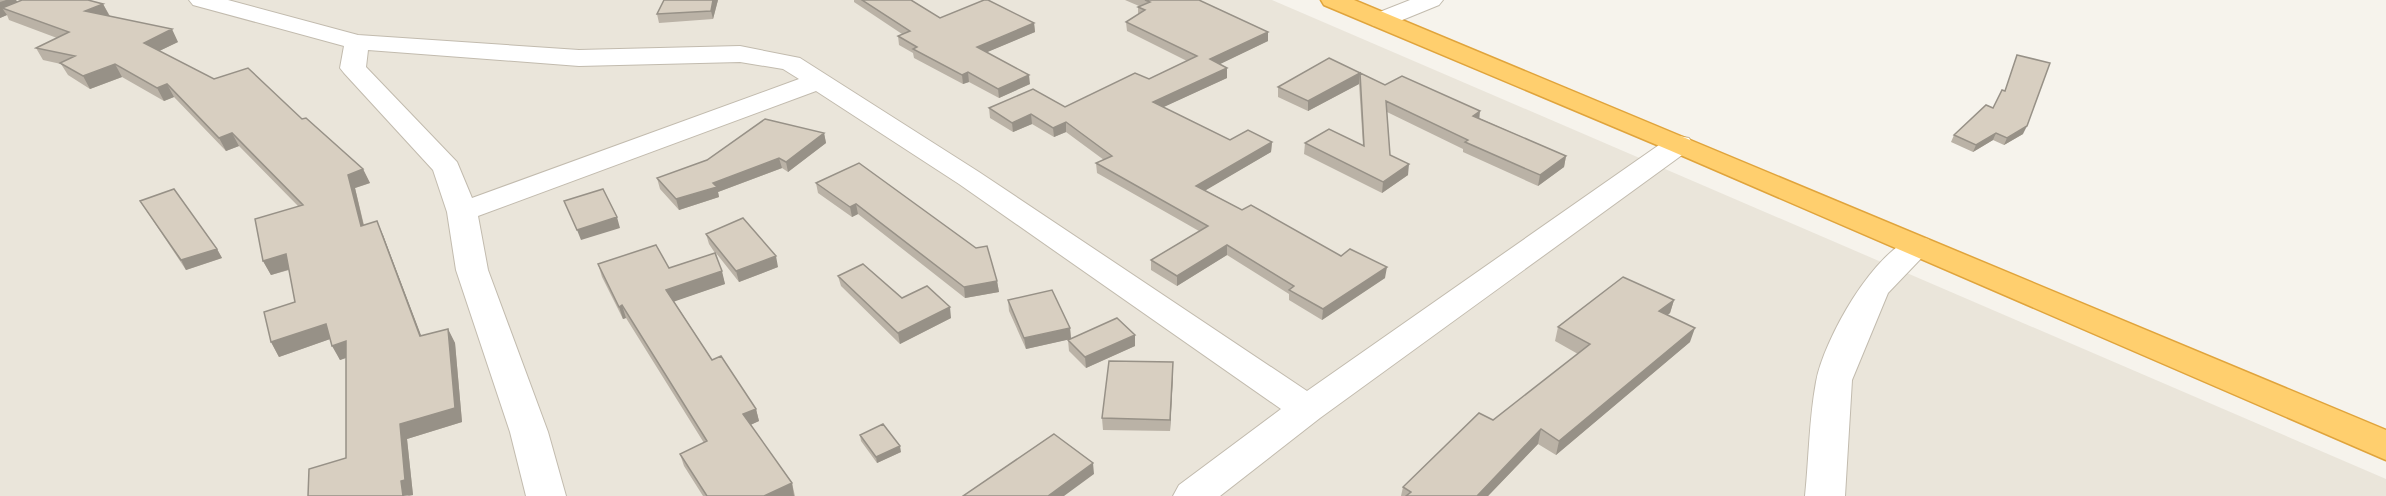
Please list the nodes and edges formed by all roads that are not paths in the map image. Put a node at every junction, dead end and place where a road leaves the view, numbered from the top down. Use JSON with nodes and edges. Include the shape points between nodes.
{"nodes":[{"id":1,"x":201,"y":0,"type":"edge"},
{"id":2,"x":1333,"y":0,"type":"edge"},
{"id":3,"x":1431,"y":0,"type":"edge"},
{"id":4,"x":1381,"y":20,"type":"junction"},
{"id":5,"x":357,"y":42,"type":"junction"},
{"id":6,"x":821,"y":80,"type":"junction"},
{"id":7,"x":1679,"y":144,"type":"junction"},
{"id":8,"x":462,"y":212,"type":"junction"},
{"id":9,"x":1917,"y":246,"type":"junction"},
{"id":10,"x":1307,"y":409,"type":"junction"},
{"id":11,"x":2386,"y":446,"type":"edge"},
{"id":12,"x":546,"y":496,"type":"edge"},
{"id":13,"x":1193,"y":496,"type":"edge"},
{"id":14,"x":1825,"y":496,"type":"edge"}],
"edges":[{"from":1,"to":5,"type":"street"},
{"from":2,"to":4,"type":"highway"},
{"from":3,"to":4,"type":"street"},
{"from":4,"to":7,"type":"highway"},
{"from":5,"to":6,"type":"street","via":[[579,58],[740,54],[791,63]]},
{"from":5,"to":8,"type":"street","via":[[353,68],[447,168]]},
{"from":6,"to":8,"type":"street"},
{"from":6,"to":10,"type":"street"},
{"from":7,"to":9,"type":"highway"},
{"from":7,"to":10,"type":"street"},
{"from":8,"to":12,"type":"street","via":[[472,270],[529,432]]},
{"from":9,"to":11,"type":"highway"},
{"from":9,"to":14,"type":"street","via":[[1874,288],[1834,380]]},
{"from":10,"to":13,"type":"street"}]}
